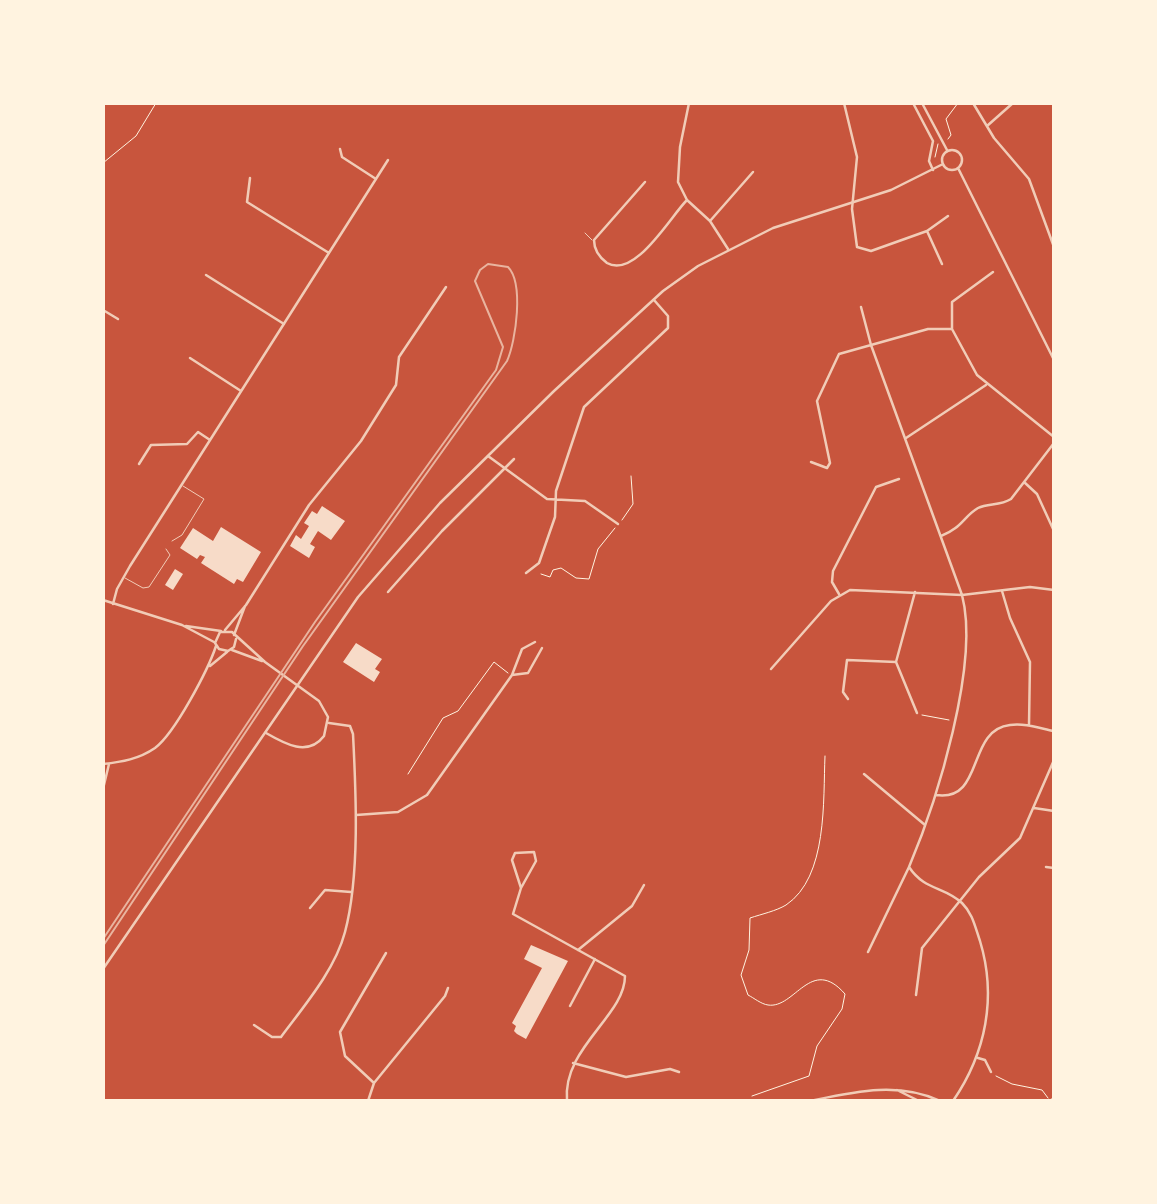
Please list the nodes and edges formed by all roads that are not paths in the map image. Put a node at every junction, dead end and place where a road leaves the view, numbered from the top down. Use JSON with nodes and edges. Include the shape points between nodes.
{"nodes":[{"id":1,"x":689,"y":103,"type":"edge"},
{"id":2,"x":844,"y":103,"type":"edge"},
{"id":3,"x":913,"y":103,"type":"edge"},
{"id":4,"x":922,"y":103,"type":"edge"},
{"id":5,"x":973,"y":103,"type":"edge"},
{"id":6,"x":1013,"y":103,"type":"edge"},
{"id":7,"x":987,"y":126,"type":"junction"},
{"id":8,"x":340,"y":149,"type":"dead end"},
{"id":9,"x":947,"y":151,"type":"junction"},
{"id":10,"x":388,"y":160,"type":"dead end"},
{"id":11,"x":943,"y":164,"type":"junction"},
{"id":12,"x":958,"y":168,"type":"junction"},
{"id":13,"x":933,"y":170,"type":"junction"},
{"id":14,"x":753,"y":172,"type":"dead end"},
{"id":15,"x":250,"y":178,"type":"dead end"},
{"id":16,"x":376,"y":179,"type":"junction"},
{"id":17,"x":645,"y":182,"type":"dead end"},
{"id":18,"x":687,"y":200,"type":"junction"},
{"id":19,"x":853,"y":201,"type":"junction"},
{"id":20,"x":948,"y":216,"type":"dead end"},
{"id":21,"x":710,"y":221,"type":"junction"},
{"id":22,"x":927,"y":231,"type":"junction"},
{"id":23,"x":585,"y":233,"type":"dead end"},
{"id":24,"x":594,"y":240,"type":"junction"},
{"id":25,"x":1054,"y":247,"type":"edge"},
{"id":26,"x":728,"y":249,"type":"junction"},
{"id":27,"x":329,"y":253,"type":"junction"},
{"id":28,"x":942,"y":264,"type":"dead end"},
{"id":29,"x":993,"y":272,"type":"dead end"},
{"id":30,"x":206,"y":275,"type":"dead end"},
{"id":31,"x":446,"y":287,"type":"dead end"},
{"id":32,"x":653,"y":299,"type":"junction"},
{"id":33,"x":861,"y":307,"type":"dead end"},
{"id":34,"x":103,"y":310,"type":"edge"},
{"id":35,"x":118,"y":319,"type":"dead end"},
{"id":36,"x":284,"y":324,"type":"junction"},
{"id":37,"x":952,"y":328,"type":"junction"},
{"id":38,"x":871,"y":345,"type":"junction"},
{"id":39,"x":190,"y":358,"type":"dead end"},
{"id":40,"x":1054,"y":360,"type":"edge"},
{"id":41,"x":986,"y":385,"type":"junction"},
{"id":42,"x":241,"y":391,"type":"junction"},
{"id":43,"x":1054,"y":437,"type":"edge"},
{"id":44,"x":906,"y":438,"type":"junction"},
{"id":45,"x":211,"y":440,"type":"junction"},
{"id":46,"x":1054,"y":443,"type":"edge"},
{"id":47,"x":488,"y":456,"type":"junction"},
{"id":48,"x":514,"y":459,"type":"dead end"},
{"id":49,"x":811,"y":462,"type":"dead end"},
{"id":50,"x":139,"y":464,"type":"dead end"},
{"id":51,"x":504,"y":469,"type":"junction"},
{"id":52,"x":899,"y":479,"type":"dead end"},
{"id":53,"x":1024,"y":482,"type":"junction"},
{"id":54,"x":181,"y":484,"type":"junction"},
{"id":55,"x":554,"y":501,"type":"junction"},
{"id":56,"x":618,"y":524,"type":"road end"},
{"id":57,"x":1054,"y":531,"type":"edge"},
{"id":58,"x":941,"y":536,"type":"junction"},
{"id":59,"x":172,"y":541,"type":"dead end"},
{"id":60,"x":166,"y":549,"type":"dead end"},
{"id":61,"x":526,"y":573,"type":"dead end"},
{"id":62,"x":123,"y":577,"type":"junction"},
{"id":63,"x":1054,"y":590,"type":"edge"},
{"id":64,"x":1002,"y":591,"type":"junction"},
{"id":65,"x":388,"y":592,"type":"dead end"},
{"id":66,"x":915,"y":592,"type":"junction"},
{"id":67,"x":839,"y":594,"type":"junction"},
{"id":68,"x":962,"y":595,"type":"junction"},
{"id":69,"x":103,"y":600,"type":"edge"},
{"id":70,"x":113,"y":604,"type":"junction"},
{"id":71,"x":246,"y":605,"type":"junction"},
{"id":72,"x":182,"y":625,"type":"junction"},
{"id":73,"x":223,"y":631,"type":"junction"},
{"id":74,"x":235,"y":637,"type":"junction"},
{"id":75,"x":535,"y":642,"type":"dead end"},
{"id":76,"x":216,"y":644,"type":"junction"},
{"id":77,"x":542,"y":648,"type":"dead end"},
{"id":78,"x":229,"y":650,"type":"junction"},
{"id":79,"x":265,"y":662,"type":"junction"},
{"id":80,"x":896,"y":662,"type":"junction"},
{"id":81,"x":210,"y":666,"type":"junction"},
{"id":82,"x":771,"y":669,"type":"dead end"},
{"id":83,"x":512,"y":675,"type":"junction"},
{"id":84,"x":848,"y":699,"type":"dead end"},
{"id":85,"x":917,"y":713,"type":"road end"},
{"id":86,"x":329,"y":723,"type":"junction"},
{"id":87,"x":1029,"y":725,"type":"junction"},
{"id":88,"x":1054,"y":731,"type":"edge"},
{"id":89,"x":266,"y":733,"type":"junction"},
{"id":90,"x":1054,"y":760,"type":"edge"},
{"id":91,"x":103,"y":764,"type":"edge"},
{"id":92,"x":109,"y":764,"type":"junction"},
{"id":93,"x":864,"y":774,"type":"dead end"},
{"id":94,"x":103,"y":789,"type":"edge"},
{"id":95,"x":936,"y":796,"type":"junction"},
{"id":96,"x":1034,"y":808,"type":"junction"},
{"id":97,"x":1054,"y":811,"type":"edge"},
{"id":98,"x":356,"y":815,"type":"junction"},
{"id":99,"x":925,"y":825,"type":"junction"},
{"id":100,"x":909,"y":867,"type":"junction"},
{"id":101,"x":1046,"y":867,"type":"dead end"},
{"id":102,"x":1054,"y":868,"type":"edge"},
{"id":103,"x":644,"y":885,"type":"dead end"},
{"id":104,"x":521,"y":888,"type":"junction"},
{"id":105,"x":351,"y":892,"type":"junction"},
{"id":106,"x":960,"y":901,"type":"junction"},
{"id":107,"x":310,"y":908,"type":"dead end"},
{"id":108,"x":578,"y":950,"type":"junction"},
{"id":109,"x":868,"y":952,"type":"dead end"},
{"id":110,"x":386,"y":953,"type":"dead end"},
{"id":111,"x":595,"y":959,"type":"junction"},
{"id":112,"x":103,"y":969,"type":"edge"},
{"id":113,"x":448,"y":988,"type":"dead end"},
{"id":114,"x":916,"y":995,"type":"dead end"},
{"id":115,"x":570,"y":1006,"type":"dead end"},
{"id":116,"x":254,"y":1025,"type":"dead end"},
{"id":117,"x":978,"y":1058,"type":"junction"},
{"id":118,"x":573,"y":1063,"type":"junction"},
{"id":119,"x":679,"y":1072,"type":"dead end"},
{"id":120,"x":991,"y":1072,"type":"road end"},
{"id":121,"x":374,"y":1083,"type":"junction"},
{"id":122,"x":897,"y":1090,"type":"junction"},
{"id":123,"x":368,"y":1101,"type":"edge"},
{"id":124,"x":567,"y":1101,"type":"edge"},
{"id":125,"x":810,"y":1101,"type":"edge"},
{"id":126,"x":919,"y":1101,"type":"edge"},
{"id":127,"x":940,"y":1101,"type":"edge"},
{"id":128,"x":953,"y":1101,"type":"edge"}],
"edges":[{"from":1,"to":18,"type":"street","via":[[678,170]]},
{"from":2,"to":19,"type":"street","via":[[857,156]]},
{"from":3,"to":13,"type":"street","via":[[933,141],[929,161]]},
{"from":4,"to":9,"type":"street"},
{"from":5,"to":7,"type":"street"},
{"from":6,"to":7,"type":"street"},
{"from":7,"to":25,"type":"street","via":[[1029,178]]},
{"from":8,"to":16,"type":"street","via":[[342,157]]},
{"from":9,"to":11,"type":"street"},
{"from":9,"to":12,"type":"street","via":[[955,150],[961,156]]},
{"from":10,"to":16,"type":"street"},
{"from":11,"to":12,"type":"street","via":[[949,170]]},
{"from":11,"to":13,"type":"street"},
{"from":12,"to":40,"type":"street"},
{"from":13,"to":19,"type":"street"},
{"from":14,"to":21,"type":"street"},
{"from":15,"to":27,"type":"street","via":[[247,202]]},
{"from":16,"to":27,"type":"street"},
{"from":17,"to":24,"type":"street"},
{"from":18,"to":21,"type":"street"},
{"from":18,"to":24,"type":"street","via":[[626,266],[602,259]]},
{"from":19,"to":22,"type":"street","via":[[855,244],[860,249],[871,251]]},
{"from":19,"to":26,"type":"street","via":[[798,218]]},
{"from":20,"to":22,"type":"street"},
{"from":21,"to":26,"type":"street"},
{"from":22,"to":28,"type":"street"},
{"from":23,"to":24,"type":"lane"},
{"from":26,"to":32,"type":"street"},
{"from":27,"to":36,"type":"street"},
{"from":29,"to":37,"type":"street","via":[[951,300]]},
{"from":30,"to":36,"type":"street"},
{"from":31,"to":71,"type":"street","via":[[399,358],[396,385],[388,398],[352,455],[309,505]]},
{"from":32,"to":47,"type":"street"},
{"from":32,"to":55,"type":"street","via":[[668,316],[668,328],[586,406]]},
{"from":33,"to":38,"type":"street"},
{"from":34,"to":35,"type":"street"},
{"from":36,"to":42,"type":"street"},
{"from":37,"to":38,"type":"street","via":[[937,327]]},
{"from":37,"to":41,"type":"street"},
{"from":38,"to":44,"type":"street"},
{"from":38,"to":49,"type":"street","via":[[839,354],[817,401],[830,463],[827,468]]},
{"from":39,"to":42,"type":"street"},
{"from":41,"to":43,"type":"street"},
{"from":41,"to":44,"type":"street"},
{"from":42,"to":45,"type":"street"},
{"from":44,"to":58,"type":"street"},
{"from":45,"to":50,"type":"street","via":[[198,432],[187,444],[151,445]]},
{"from":45,"to":54,"type":"street"},
{"from":46,"to":53,"type":"street"},
{"from":47,"to":51,"type":"street"},
{"from":47,"to":89,"type":"street","via":[[384,564],[311,662]]},
{"from":48,"to":51,"type":"street"},
{"from":51,"to":55,"type":"street"},
{"from":51,"to":65,"type":"street"},
{"from":52,"to":67,"type":"street","via":[[876,487],[833,571],[832,582]]},
{"from":53,"to":57,"type":"street","via":[[1037,494]]},
{"from":53,"to":58,"type":"street","via":[[1007,502],[977,509],[960,527]]},
{"from":54,"to":59,"type":"lane","via":[[204,499],[182,535]]},
{"from":54,"to":62,"type":"street"},
{"from":55,"to":56,"type":"street","via":[[584,501]]},
{"from":55,"to":61,"type":"street","via":[[555,517],[539,563]]},
{"from":58,"to":68,"type":"street"},
{"from":60,"to":62,"type":"lane","via":[[170,555],[149,587],[143,589]]},
{"from":62,"to":70,"type":"street"},
{"from":63,"to":64,"type":"street"},
{"from":64,"to":68,"type":"street"},
{"from":64,"to":87,"type":"street","via":[[1030,662]]},
{"from":66,"to":67,"type":"street","via":[[857,589]]},
{"from":66,"to":68,"type":"street"},
{"from":66,"to":80,"type":"street"},
{"from":67,"to":82,"type":"street"},
{"from":68,"to":95,"type":"street","via":[[968,645]]},
{"from":69,"to":70,"type":"street"},
{"from":70,"to":72,"type":"street"},
{"from":71,"to":73,"type":"street"},
{"from":71,"to":74,"type":"street"},
{"from":72,"to":73,"type":"street"},
{"from":72,"to":76,"type":"street"},
{"from":73,"to":74,"type":"street"},
{"from":73,"to":76,"type":"street"},
{"from":74,"to":78,"type":"street"},
{"from":74,"to":79,"type":"street"},
{"from":75,"to":83,"type":"street","via":[[522,649]]},
{"from":76,"to":78,"type":"street"},
{"from":76,"to":81,"type":"street"},
{"from":77,"to":83,"type":"street","via":[[528,673]]},
{"from":78,"to":79,"type":"street"},
{"from":78,"to":81,"type":"street"},
{"from":79,"to":86,"type":"street","via":[[312,695]]},
{"from":80,"to":84,"type":"street","via":[[847,660],[843,692]]},
{"from":80,"to":85,"type":"street"},
{"from":81,"to":92,"type":"street","via":[[153,749],[135,759]]},
{"from":83,"to":98,"type":"street","via":[[427,795],[398,812]]},
{"from":86,"to":89,"type":"street","via":[[320,740],[307,747],[294,747]]},
{"from":86,"to":98,"type":"street","via":[[346,724],[352,730]]},
{"from":87,"to":88,"type":"street"},
{"from":87,"to":95,"type":"street","via":[[1009,725],[992,733],[965,786],[950,796]]},
{"from":89,"to":112,"type":"street"},
{"from":90,"to":96,"type":"street"},
{"from":91,"to":92,"type":"street"},
{"from":92,"to":94,"type":"street"},
{"from":93,"to":99,"type":"street"},
{"from":95,"to":99,"type":"street"},
{"from":96,"to":97,"type":"street"},
{"from":96,"to":106,"type":"street","via":[[1020,838]]},
{"from":98,"to":105,"type":"street"},
{"from":99,"to":100,"type":"street"},
{"from":100,"to":106,"type":"street","via":[[923,884]]},
{"from":100,"to":109,"type":"street"},
{"from":101,"to":102,"type":"street"},
{"from":103,"to":108,"type":"street","via":[[632,906]]},
{"from":104,"to":104,"type":"street","via":[[536,860],[530,850],[514,853],[512,860]]},
{"from":104,"to":108,"type":"street","via":[[513,914]]},
{"from":105,"to":107,"type":"street","via":[[325,890]]},
{"from":105,"to":116,"type":"street","via":[[345,933],[335,957],[281,1037],[272,1037]]},
{"from":106,"to":114,"type":"street","via":[[922,948]]},
{"from":106,"to":117,"type":"street","via":[[973,919],[988,970],[990,989]]},
{"from":108,"to":111,"type":"street"},
{"from":110,"to":121,"type":"street","via":[[340,1032],[345,1056]]},
{"from":111,"to":115,"type":"street"},
{"from":111,"to":118,"type":"street","via":[[622,973],[625,981]]},
{"from":113,"to":121,"type":"street"},
{"from":117,"to":120,"type":"street","via":[[985,1060]]},
{"from":117,"to":128,"type":"street"},
{"from":118,"to":119,"type":"street","via":[[626,1077],[670,1069]]},
{"from":118,"to":124,"type":"street","via":[[566,1080]]},
{"from":121,"to":123,"type":"street"},
{"from":122,"to":125,"type":"street","via":[[869,1089]]},
{"from":122,"to":126,"type":"street"},
{"from":122,"to":127,"type":"street"}]}
